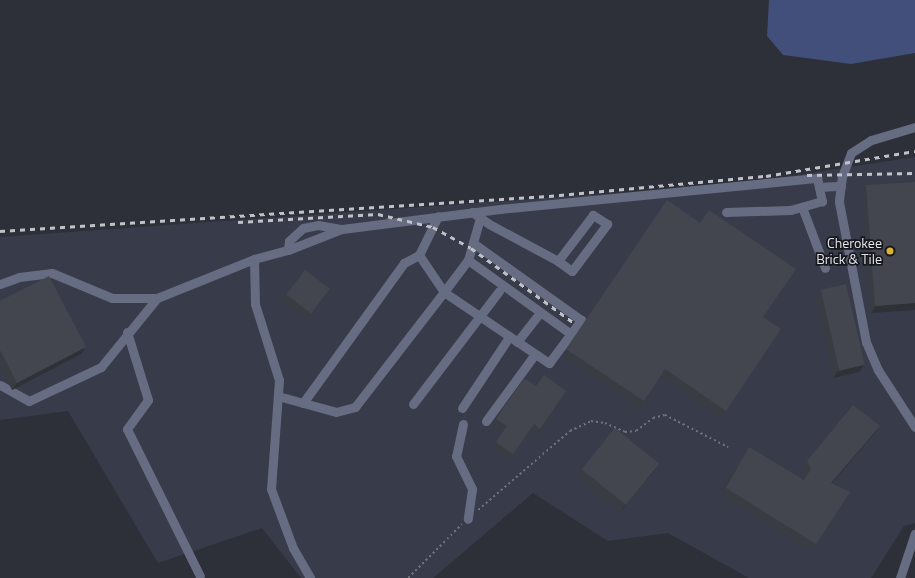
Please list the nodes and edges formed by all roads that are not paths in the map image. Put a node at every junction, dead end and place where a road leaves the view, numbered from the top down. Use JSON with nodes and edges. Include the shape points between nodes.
{"nodes":[{"id":1,"x":915,"y":127,"type":"edge"},
{"id":2,"x":841,"y":186,"type":"junction"},
{"id":3,"x":819,"y":187,"type":"junction"},
{"id":4,"x":802,"y":207,"type":"junction"},
{"id":5,"x":726,"y":212,"type":"dead end"},
{"id":6,"x":476,"y":215,"type":"junction"},
{"id":7,"x":438,"y":216,"type":"junction"},
{"id":8,"x":342,"y":229,"type":"junction"},
{"id":9,"x":473,"y":243,"type":"junction"},
{"id":10,"x":288,"y":250,"type":"junction"},
{"id":11,"x":419,"y":255,"type":"junction"},
{"id":12,"x":254,"y":258,"type":"junction"},
{"id":13,"x":468,"y":260,"type":"junction"},
{"id":14,"x":558,"y":261,"type":"junction"},
{"id":15,"x":825,"y":268,"type":"dead end"},
{"id":16,"x":0,"y":284,"type":"edge"},
{"id":17,"x":499,"y":291,"type":"dead end"},
{"id":18,"x":444,"y":292,"type":"junction"},
{"id":19,"x":157,"y":298,"type":"junction"},
{"id":20,"x":538,"y":314,"type":"dead end"},
{"id":21,"x":480,"y":316,"type":"junction"},
{"id":22,"x":128,"y":332,"type":"junction"},
{"id":23,"x":571,"y":334,"type":"junction"},
{"id":24,"x":513,"y":339,"type":"junction"},
{"id":25,"x":535,"y":354,"type":"junction"},
{"id":26,"x":0,"y":385,"type":"edge"},
{"id":27,"x":278,"y":396,"type":"junction"},
{"id":28,"x":304,"y":403,"type":"junction"},
{"id":29,"x":413,"y":404,"type":"dead end"},
{"id":30,"x":462,"y":408,"type":"dead end"},
{"id":31,"x":486,"y":421,"type":"dead end"},
{"id":32,"x":463,"y":424,"type":"dead end"},
{"id":33,"x":915,"y":426,"type":"edge"},
{"id":34,"x":468,"y":519,"type":"road end"},
{"id":35,"x":915,"y":533,"type":"edge"},
{"id":36,"x":200,"y":576,"type":"dead end"},
{"id":37,"x":310,"y":578,"type":"edge"},
{"id":38,"x":900,"y":578,"type":"edge"}],
"edges":[{"from":1,"to":2,"type":"street","via":[[857,146],[846,162]]},
{"from":2,"to":3,"type":"street"},
{"from":2,"to":33,"type":"street","via":[[841,218],[866,342],[878,370]]},
{"from":3,"to":4,"type":"street","via":[[822,201]]},
{"from":3,"to":6,"type":"street","via":[[817,178]]},
{"from":4,"to":5,"type":"street","via":[[790,210]]},
{"from":4,"to":15,"type":"street"},
{"from":6,"to":7,"type":"street"},
{"from":6,"to":9,"type":"street"},
{"from":6,"to":14,"type":"street"},
{"from":7,"to":8,"type":"street"},
{"from":7,"to":11,"type":"street"},
{"from":8,"to":10,"type":"street"},
{"from":8,"to":10,"type":"street","via":[[318,224],[303,228],[289,241]]},
{"from":9,"to":13,"type":"street"},
{"from":9,"to":23,"type":"street","via":[[581,320]]},
{"from":10,"to":12,"type":"street"},
{"from":11,"to":18,"type":"street"},
{"from":11,"to":28,"type":"street","via":[[404,263]]},
{"from":12,"to":19,"type":"street"},
{"from":12,"to":27,"type":"street","via":[[255,304],[279,380]]},
{"from":13,"to":18,"type":"street"},
{"from":13,"to":23,"type":"street"},
{"from":14,"to":14,"type":"street","via":[[572,271],[608,224],[593,215]]},
{"from":16,"to":19,"type":"street","via":[[25,276],[52,273],[112,298]]},
{"from":17,"to":21,"type":"street"},
{"from":18,"to":21,"type":"street"},
{"from":18,"to":28,"type":"street","via":[[355,407],[336,412]]},
{"from":19,"to":22,"type":"street"},
{"from":20,"to":24,"type":"street"},
{"from":21,"to":24,"type":"street"},
{"from":21,"to":29,"type":"street"},
{"from":22,"to":26,"type":"street","via":[[101,366],[29,401]]},
{"from":22,"to":36,"type":"street","via":[[148,400],[127,429]]},
{"from":23,"to":25,"type":"street","via":[[549,363]]},
{"from":24,"to":25,"type":"street"},
{"from":24,"to":30,"type":"street"},
{"from":25,"to":31,"type":"street"},
{"from":27,"to":28,"type":"street"},
{"from":27,"to":37,"type":"street","via":[[271,489],[293,548]]},
{"from":32,"to":34,"type":"street","via":[[456,456],[472,489]]},
{"from":35,"to":38,"type":"street"}]}
